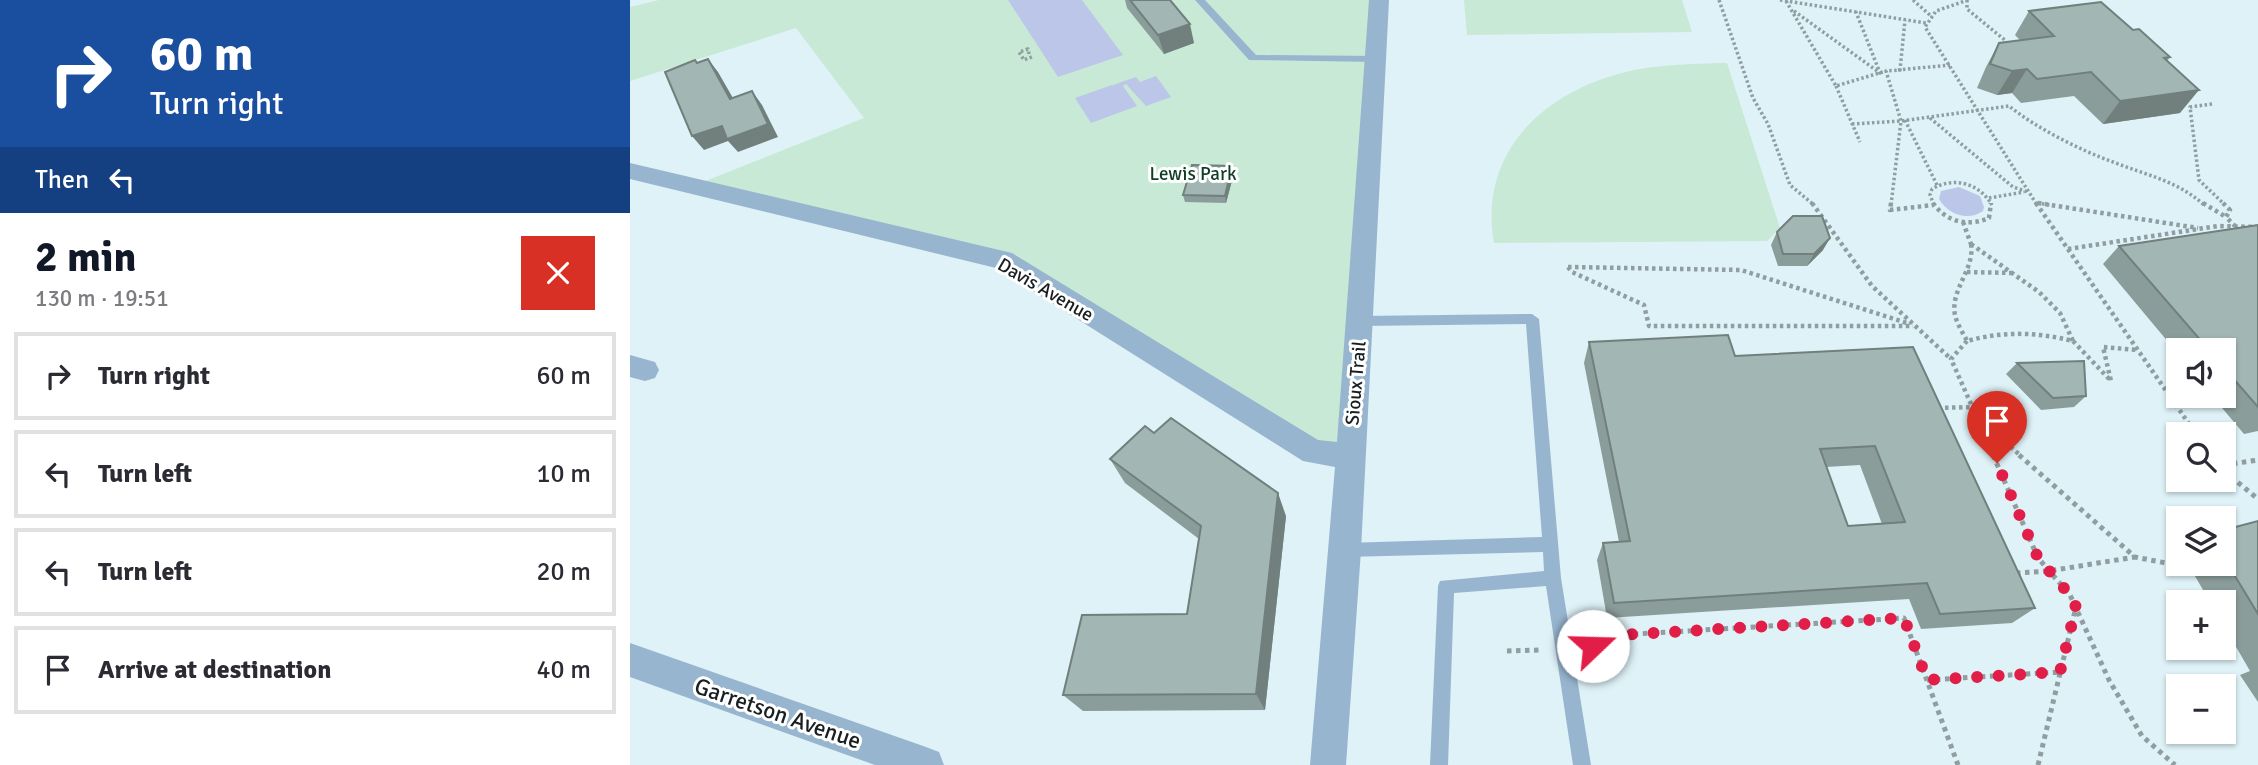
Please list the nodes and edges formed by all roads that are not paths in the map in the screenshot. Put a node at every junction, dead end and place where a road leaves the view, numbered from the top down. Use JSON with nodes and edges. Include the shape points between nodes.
{"nodes":[{"id":1,"x":1200,"y":0,"type":"edge"},
{"id":2,"x":1379,"y":0,"type":"edge"},
{"id":3,"x":1376,"y":59,"type":"junction"},
{"id":4,"x":630,"y":171,"type":"edge"},
{"id":5,"x":1360,"y":321,"type":"junction"},
{"id":6,"x":1349,"y":456,"type":"junction"},
{"id":7,"x":1551,"y":544,"type":"junction"},
{"id":8,"x":1345,"y":550,"type":"junction"},
{"id":9,"x":1553,"y":578,"type":"junction"},
{"id":10,"x":630,"y":660,"type":"edge"},
{"id":11,"x":926,"y":765,"type":"edge"},
{"id":12,"x":1328,"y":765,"type":"edge"},
{"id":13,"x":1440,"y":765,"type":"edge"},
{"id":14,"x":1582,"y":765,"type":"edge"}],
"edges":[{"from":1,"to":3,"type":"lane","via":[[1254,58]]},
{"from":2,"to":3,"type":"street","name":"Sioux Trail"},
{"from":3,"to":5,"type":"street","name":"Sioux Trail"},
{"from":4,"to":6,"type":"street","name":"Davis Avenue","via":[[1003,260],[1313,452]]},
{"from":5,"to":6,"type":"street","name":"Sioux Trail"},
{"from":5,"to":7,"type":"lane","via":[[1532,319]]},
{"from":6,"to":8,"type":"street","name":"Sioux Trail"},
{"from":7,"to":8,"type":"lane"},
{"from":7,"to":9,"type":"lane"},
{"from":8,"to":12,"type":"street","name":"Sioux Trail"},
{"from":9,"to":13,"type":"lane","via":[[1446,586]]},
{"from":9,"to":14,"type":"lane"},
{"from":10,"to":11,"type":"street","name":"Garretson Avenue"}]}
